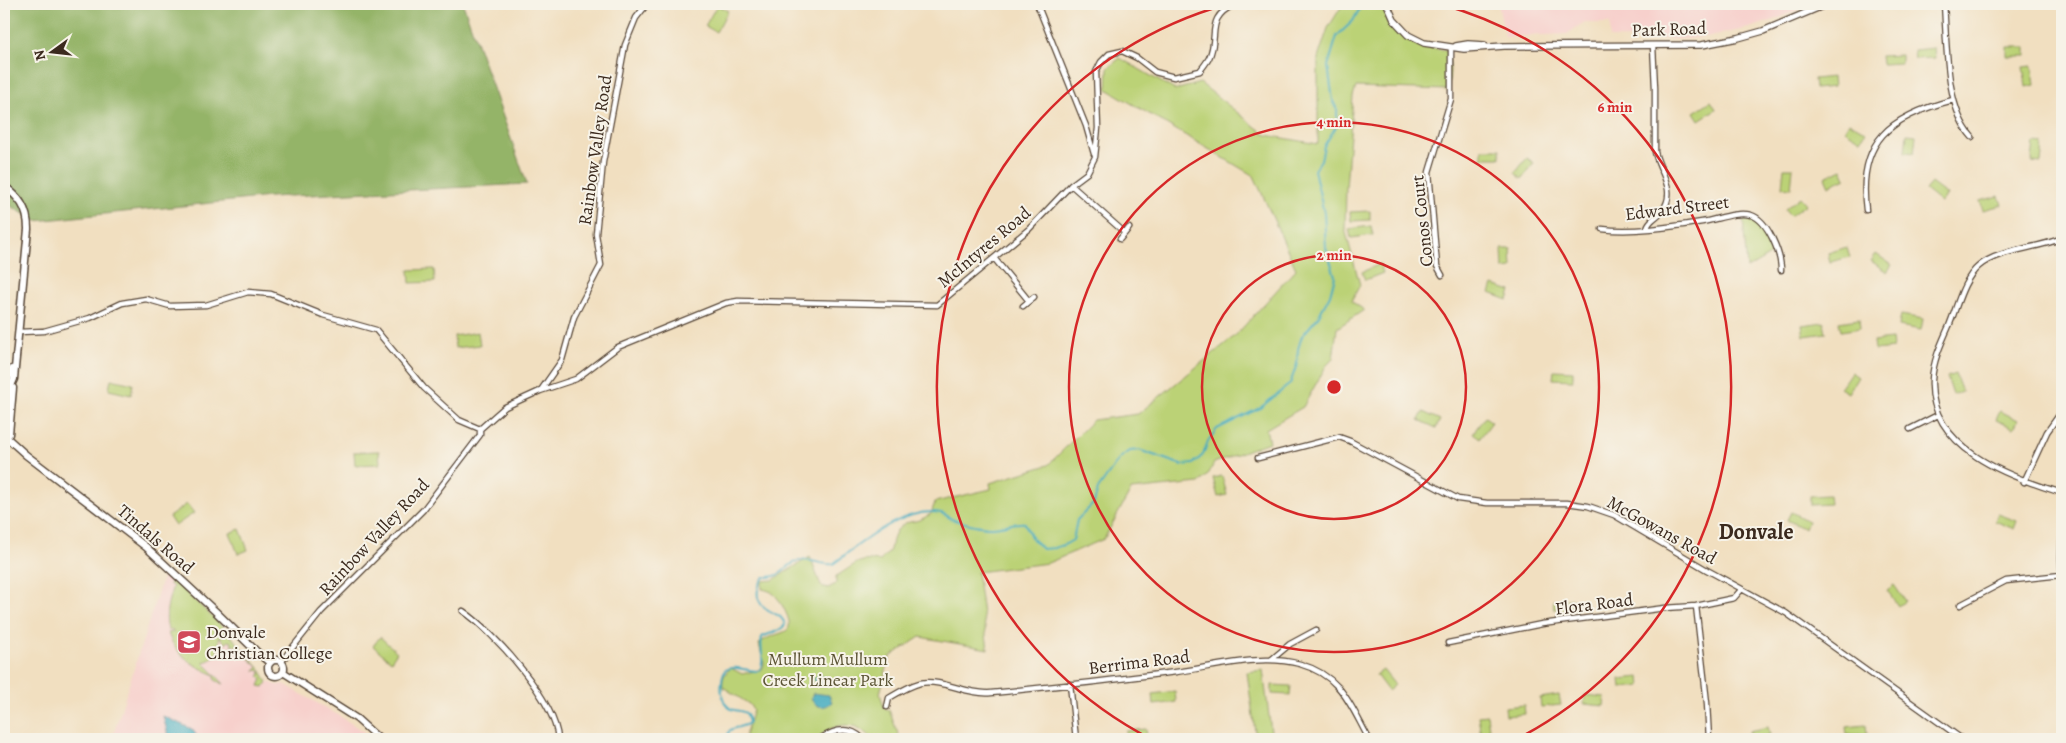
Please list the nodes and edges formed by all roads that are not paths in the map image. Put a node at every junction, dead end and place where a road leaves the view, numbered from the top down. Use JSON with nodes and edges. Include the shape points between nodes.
{"nodes":[{"id":1,"x":647,"y":4,"type":"edge"},
{"id":2,"x":1037,"y":4,"type":"edge"},
{"id":3,"x":1235,"y":4,"type":"edge"},
{"id":4,"x":1387,"y":4,"type":"edge"},
{"id":5,"x":1827,"y":4,"type":"edge"},
{"id":6,"x":1944,"y":4,"type":"edge"},
{"id":7,"x":1653,"y":46,"type":"junction"},
{"id":8,"x":1451,"y":47,"type":"junction"},
{"id":9,"x":1953,"y":100,"type":"junction"},
{"id":10,"x":1086,"y":126,"type":"junction"},
{"id":11,"x":1098,"y":128,"type":"junction"},
{"id":12,"x":1972,"y":137,"type":"dead end"},
{"id":13,"x":1095,"y":157,"type":"junction"},
{"id":14,"x":1071,"y":185,"type":"junction"},
{"id":15,"x":4,"y":186,"type":"edge"},
{"id":16,"x":1866,"y":210,"type":"dead end"},
{"id":17,"x":1129,"y":228,"type":"dead end"},
{"id":18,"x":1647,"y":228,"type":"junction"},
{"id":19,"x":1602,"y":229,"type":"dead end"},
{"id":20,"x":1125,"y":233,"type":"junction"},
{"id":21,"x":2062,"y":238,"type":"edge"},
{"id":22,"x":1120,"y":239,"type":"dead end"},
{"id":23,"x":994,"y":258,"type":"junction"},
{"id":24,"x":1781,"y":270,"type":"dead end"},
{"id":25,"x":1442,"y":275,"type":"dead end"},
{"id":26,"x":1034,"y":297,"type":"dead end"},
{"id":27,"x":1029,"y":301,"type":"junction"},
{"id":28,"x":1022,"y":306,"type":"dead end"},
{"id":29,"x":19,"y":332,"type":"junction"},
{"id":30,"x":14,"y":364,"type":"junction"},
{"id":31,"x":13,"y":382,"type":"junction"},
{"id":32,"x":4,"y":385,"type":"edge"},
{"id":33,"x":540,"y":391,"type":"junction"},
{"id":34,"x":4,"y":402,"type":"edge"},
{"id":35,"x":2062,"y":411,"type":"edge"},
{"id":36,"x":1938,"y":415,"type":"junction"},
{"id":37,"x":4,"y":426,"type":"edge"},
{"id":38,"x":480,"y":428,"type":"junction"},
{"id":39,"x":1910,"y":429,"type":"dead end"},
{"id":40,"x":6,"y":434,"type":"edge"},
{"id":41,"x":1258,"y":458,"type":"dead end"},
{"id":42,"x":2024,"y":482,"type":"junction"},
{"id":43,"x":2062,"y":493,"type":"edge"},
{"id":44,"x":2062,"y":515,"type":"edge"},
{"id":45,"x":2061,"y":575,"type":"edge"},
{"id":46,"x":2062,"y":586,"type":"edge"},
{"id":47,"x":1741,"y":590,"type":"junction"},
{"id":48,"x":1960,"y":604,"type":"dead end"},
{"id":49,"x":1696,"y":606,"type":"junction"},
{"id":50,"x":463,"y":611,"type":"dead end"},
{"id":51,"x":1316,"y":630,"type":"dead end"},
{"id":52,"x":1448,"y":643,"type":"dead end"},
{"id":53,"x":1271,"y":660,"type":"junction"},
{"id":54,"x":281,"y":662,"type":"junction"},
{"id":55,"x":270,"y":663,"type":"junction"},
{"id":56,"x":283,"y":672,"type":"junction"},
{"id":57,"x":1070,"y":684,"type":"junction"},
{"id":58,"x":884,"y":695,"type":"dead end"},
{"id":59,"x":889,"y":698,"type":"junction"},
{"id":60,"x":887,"y":707,"type":"dead end"},
{"id":61,"x":379,"y":739,"type":"edge"},
{"id":62,"x":558,"y":739,"type":"edge"},
{"id":63,"x":820,"y":739,"type":"edge"},
{"id":64,"x":864,"y":739,"type":"edge"},
{"id":65,"x":1076,"y":739,"type":"edge"},
{"id":66,"x":1369,"y":739,"type":"edge"},
{"id":67,"x":1709,"y":739,"type":"edge"},
{"id":68,"x":1962,"y":739,"type":"edge"}],
"edges":[{"from":1,"to":33,"type":"street","name":"Rainbow Valley Road","via":[[636,18],[625,45],[603,162],[596,234],[601,265],[574,317],[562,360]]},
{"from":2,"to":10,"type":"street"},
{"from":3,"to":11,"type":"street","name":"McIntyres Road","via":[[1224,9],[1216,20],[1209,57],[1200,71],[1174,77],[1156,72],[1122,51],[1109,54],[1096,72]]},
{"from":4,"to":8,"type":"street","name":"Park Road","via":[[1394,20],[1408,35],[1424,43]]},
{"from":5,"to":7,"type":"street","name":"Park Road","via":[[1786,23],[1738,38],[1702,44]]},
{"from":6,"to":9,"type":"street"},
{"from":7,"to":8,"type":"street","name":"Park Road","via":[[1472,44]]},
{"from":7,"to":18,"type":"street","via":[[1655,152],[1667,180],[1668,198],[1663,210],[1649,221]]},
{"from":8,"to":25,"type":"street","name":"Conos Court","via":[[1451,99],[1429,172],[1437,266]]},
{"from":9,"to":12,"type":"street","via":[[1961,124]]},
{"from":9,"to":16,"type":"street","via":[[1914,112],[1894,124],[1880,138],[1865,174]]},
{"from":10,"to":11,"type":"street"},
{"from":10,"to":13,"type":"street"},
{"from":11,"to":13,"type":"street","name":"McIntyres Road"},
{"from":13,"to":14,"type":"street","name":"McIntyres Road","via":[[1087,173]]},
{"from":14,"to":20,"type":"street"},
{"from":14,"to":23,"type":"street","name":"McIntyres Road","via":[[1029,229]]},
{"from":15,"to":29,"type":"main road","via":[[22,202],[28,224]]},
{"from":17,"to":20,"type":"street"},
{"from":18,"to":19,"type":"street","name":"Edward Street"},
{"from":18,"to":24,"type":"street","name":"Edward Street","via":[[1752,215],[1761,221],[1778,249]]},
{"from":20,"to":22,"type":"street"},
{"from":21,"to":36,"type":"street","via":[[1988,260],[1972,273],[1934,363],[1932,388]]},
{"from":23,"to":27,"type":"street"},
{"from":23,"to":33,"type":"street","name":"McIntyres Road","via":[[937,305],[726,303],[618,346],[576,379]]},
{"from":26,"to":27,"type":"street"},
{"from":27,"to":28,"type":"street"},
{"from":29,"to":30,"type":"main road"},
{"from":29,"to":38,"type":"street","via":[[44,331],[90,318],[122,303],[146,299],[170,306],[206,305],[248,292],[271,294],[323,316],[376,330],[424,388],[459,420]]},
{"from":30,"to":31,"type":"main road"},
{"from":30,"to":32,"type":"main road"},
{"from":31,"to":34,"type":"main road"},
{"from":31,"to":40,"type":"main road"},
{"from":33,"to":38,"type":"street","name":"Rainbow Valley Road","via":[[505,407]]},
{"from":35,"to":42,"type":"street","via":[[2047,432]]},
{"from":36,"to":39,"type":"street"},
{"from":36,"to":42,"type":"street","via":[[1963,447]]},
{"from":37,"to":40,"type":"main road","name":"Tindals Road"},
{"from":38,"to":54,"type":"street","name":"Rainbow Valley Road","via":[[480,435],[423,510],[321,612]]},
{"from":40,"to":55,"type":"main road","name":"Tindals Road","via":[[16,446],[146,548]]},
{"from":41,"to":47,"type":"street","name":"McGowans Road","via":[[1334,437],[1345,438],[1458,499],[1487,503],[1567,503],[1604,510]]},
{"from":42,"to":43,"type":"street"},
{"from":44,"to":45,"type":"street"},
{"from":45,"to":46,"type":"street"},
{"from":45,"to":48,"type":"street","via":[[2006,581]]},
{"from":47,"to":49,"type":"street","name":"Flora Road","via":[[1734,598]]},
{"from":47,"to":68,"type":"street","name":"McGowans Road","via":[[1786,613]]},
{"from":49,"to":52,"type":"street","name":"Flora Road","via":[[1542,624]]},
{"from":49,"to":67,"type":"street"},
{"from":50,"to":62,"type":"street","via":[[502,643],[547,706]]},
{"from":51,"to":53,"type":"street","via":[[1290,644]]},
{"from":53,"to":57,"type":"street","name":"Berrima Road"},
{"from":53,"to":66,"type":"street","name":"Berrima Road","via":[[1302,664],[1333,682],[1350,701]]},
{"from":54,"to":55,"type":"main road"},
{"from":54,"to":56,"type":"main road"},
{"from":55,"to":56,"type":"main road","via":[[268,668],[272,675]]},
{"from":56,"to":61,"type":"main road","via":[[357,719]]},
{"from":57,"to":59,"type":"street","name":"Berrima Road","via":[[982,694],[929,683],[913,685]]},
{"from":57,"to":65,"type":"street"},
{"from":58,"to":59,"type":"street"},
{"from":59,"to":60,"type":"street"},
{"from":63,"to":64,"type":"street","via":[[831,732],[846,730]]}]}
